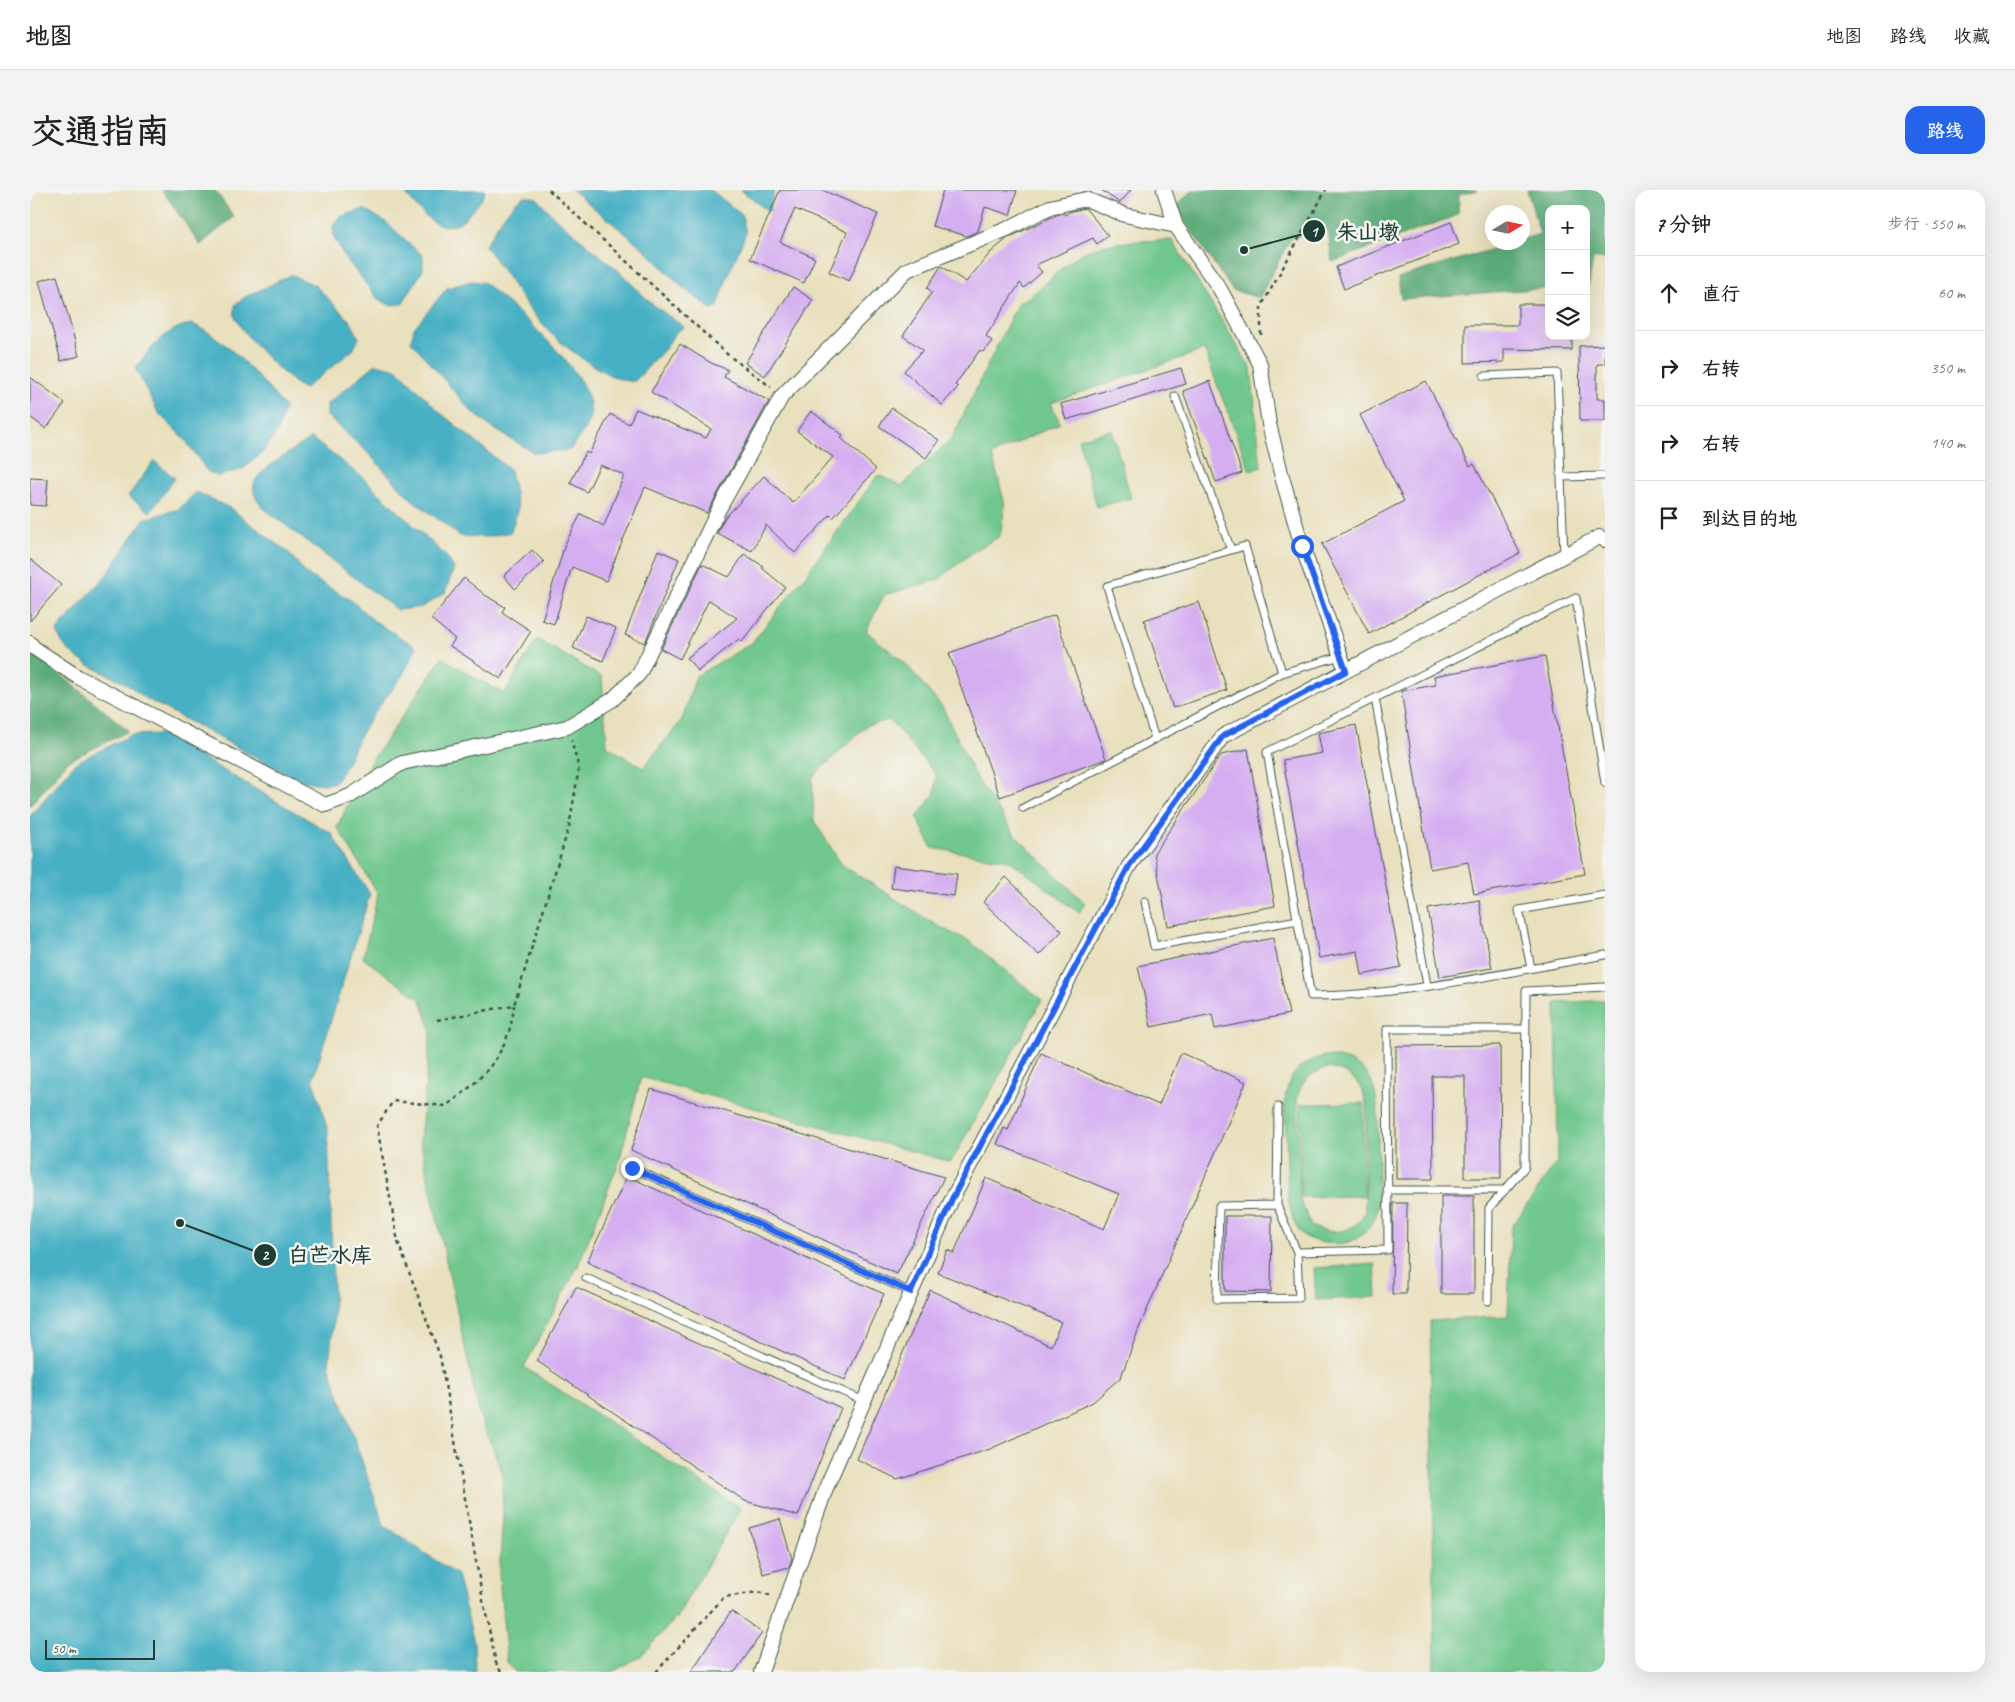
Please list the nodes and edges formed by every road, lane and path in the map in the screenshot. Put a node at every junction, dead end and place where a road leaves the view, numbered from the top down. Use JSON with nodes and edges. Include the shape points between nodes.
{"nodes":[{"id":1,"x":549,"y":190,"type":"edge"},
{"id":2,"x":1164,"y":190,"type":"edge"},
{"id":3,"x":1326,"y":190,"type":"edge"},
{"id":4,"x":1176,"y":226,"type":"junction"},
{"id":5,"x":1261,"y":337,"type":"dead end"},
{"id":6,"x":1484,"y":376,"type":"dead end"},
{"id":7,"x":782,"y":396,"type":"junction"},
{"id":8,"x":1175,"y":396,"type":"dead end"},
{"id":9,"x":1605,"y":476,"type":"edge"},
{"id":10,"x":1561,"y":477,"type":"junction"},
{"id":11,"x":1605,"y":540,"type":"edge"},
{"id":12,"x":1230,"y":550,"type":"junction"},
{"id":13,"x":1564,"y":556,"type":"junction"},
{"id":14,"x":30,"y":643,"type":"edge"},
{"id":15,"x":1341,"y":656,"type":"junction"},
{"id":16,"x":1346,"y":671,"type":"junction"},
{"id":17,"x":1282,"y":673,"type":"junction"},
{"id":18,"x":1375,"y":698,"type":"junction"},
{"id":19,"x":567,"y":726,"type":"junction"},
{"id":20,"x":1155,"y":739,"type":"junction"},
{"id":21,"x":1605,"y":783,"type":"edge"},
{"id":22,"x":1023,"y":808,"type":"dead end"},
{"id":23,"x":1605,"y":895,"type":"edge"},
{"id":24,"x":1146,"y":901,"type":"dead end"},
{"id":25,"x":1298,"y":920,"type":"junction"},
{"id":26,"x":1605,"y":955,"type":"edge"},
{"id":27,"x":1531,"y":968,"type":"junction"},
{"id":28,"x":1427,"y":985,"type":"junction"},
{"id":29,"x":1605,"y":987,"type":"edge"},
{"id":30,"x":514,"y":1005,"type":"junction"},
{"id":31,"x":437,"y":1020,"type":"dead end"},
{"id":32,"x":1526,"y":1029,"type":"junction"},
{"id":33,"x":1278,"y":1107,"type":"dead end"},
{"id":34,"x":632,"y":1168,"type":"dead end"},
{"id":35,"x":1387,"y":1190,"type":"junction"},
{"id":36,"x":1505,"y":1190,"type":"junction"},
{"id":37,"x":1277,"y":1205,"type":"junction"},
{"id":38,"x":1297,"y":1252,"type":"junction"},
{"id":39,"x":586,"y":1278,"type":"dead end"},
{"id":40,"x":911,"y":1292,"type":"junction"},
{"id":41,"x":1488,"y":1301,"type":"dead end"},
{"id":42,"x":864,"y":1401,"type":"junction"},
{"id":43,"x":787,"y":1600,"type":"junction"},
{"id":44,"x":502,"y":1672,"type":"edge"},
{"id":45,"x":656,"y":1672,"type":"edge"},
{"id":46,"x":762,"y":1672,"type":"edge"}],
"edges":[{"from":1,"to":7,"type":"path","via":[[728,355]]},
{"from":2,"to":4,"type":"street"},
{"from":3,"to":5,"type":"path","via":[[1261,307]]},
{"from":4,"to":7,"type":"street","via":[[1125,215],[1086,199],[1050,206],[1007,229],[907,270]]},
{"from":4,"to":15,"type":"street","via":[[1220,289],[1260,364],[1269,424],[1287,494]]},
{"from":6,"to":10,"type":"lane","via":[[1557,373]]},
{"from":7,"to":19,"type":"street","via":[[719,509],[639,674],[612,700]]},
{"from":8,"to":12,"type":"lane"},
{"from":9,"to":10,"type":"lane"},
{"from":10,"to":13,"type":"lane"},
{"from":11,"to":13,"type":"street","via":[[1599,537]]},
{"from":12,"to":17,"type":"lane","via":[[1245,546]]},
{"from":12,"to":20,"type":"lane","via":[[1107,586]]},
{"from":13,"to":16,"type":"street"},
{"from":14,"to":19,"type":"street","via":[[78,676],[325,805],[350,796],[402,763]]},
{"from":15,"to":16,"type":"street"},
{"from":15,"to":17,"type":"lane"},
{"from":16,"to":40,"type":"street","via":[[1223,736],[1129,866],[952,1199]]},
{"from":17,"to":20,"type":"lane"},
{"from":18,"to":21,"type":"lane","via":[[1576,598]]},
{"from":18,"to":25,"type":"lane","via":[[1267,752]]},
{"from":18,"to":28,"type":"lane"},
{"from":19,"to":30,"type":"path","via":[[579,768],[569,827]]},
{"from":20,"to":22,"type":"lane"},
{"from":23,"to":27,"type":"lane","via":[[1519,910]]},
{"from":24,"to":25,"type":"lane","via":[[1154,946]]},
{"from":25,"to":28,"type":"lane","via":[[1312,996],[1354,996]]},
{"from":26,"to":27,"type":"lane"},
{"from":27,"to":28,"type":"lane"},
{"from":29,"to":32,"type":"lane","via":[[1526,991]]},
{"from":30,"to":31,"type":"path"},
{"from":30,"to":44,"type":"path","via":[[512,1023],[501,1054],[465,1092],[446,1106],[393,1101],[377,1126],[398,1242],[440,1356],[482,1595],[496,1663]]},
{"from":32,"to":35,"type":"lane","via":[[1387,1029]]},
{"from":32,"to":36,"type":"lane","via":[[1526,1167]]},
{"from":33,"to":37,"type":"lane"},
{"from":34,"to":40,"type":"lane"},
{"from":35,"to":36,"type":"lane"},
{"from":35,"to":38,"type":"lane","via":[[1388,1250]]},
{"from":36,"to":41,"type":"lane","via":[[1489,1208]]},
{"from":37,"to":38,"type":"lane"},
{"from":37,"to":38,"type":"lane","via":[[1219,1206],[1217,1299],[1299,1298]]},
{"from":39,"to":42,"type":"lane"},
{"from":40,"to":42,"type":"street"},
{"from":42,"to":43,"type":"street","via":[[826,1488]]},
{"from":43,"to":45,"type":"path","via":[[758,1592],[724,1597]]},
{"from":43,"to":46,"type":"street"}]}
